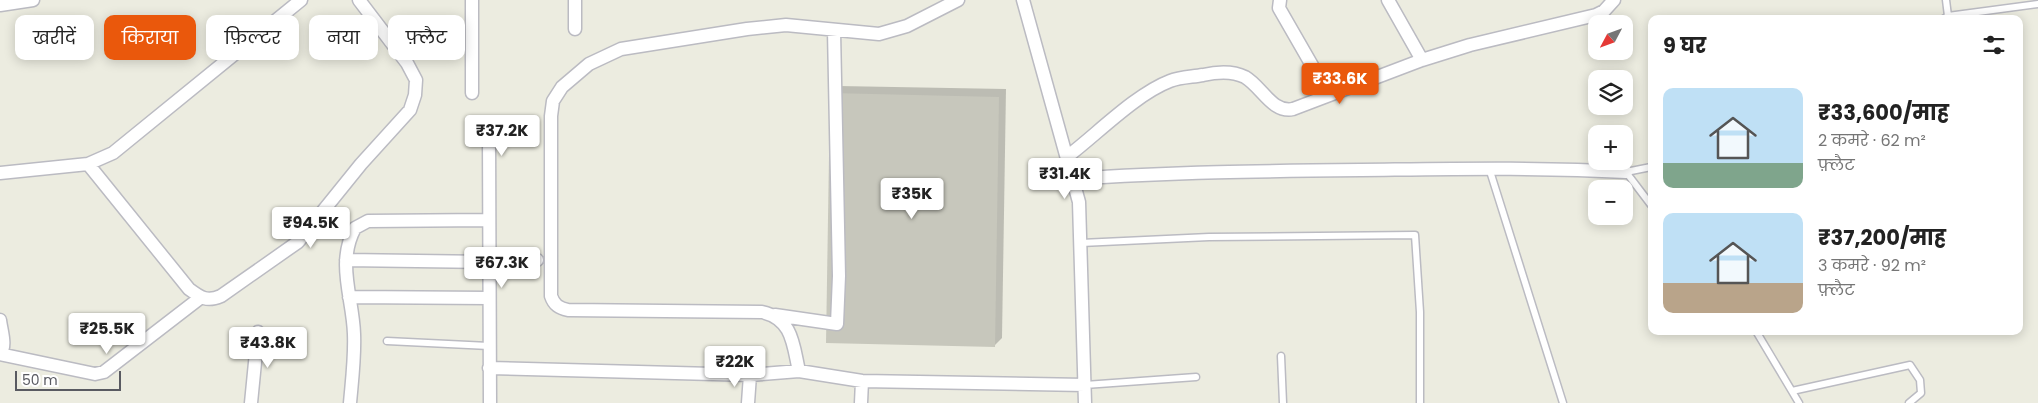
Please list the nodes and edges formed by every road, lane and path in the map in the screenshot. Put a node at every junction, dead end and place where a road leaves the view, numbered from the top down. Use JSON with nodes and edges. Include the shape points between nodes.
{"nodes":[{"id":1,"x":31,"y":0,"type":"edge"},
{"id":2,"x":301,"y":0,"type":"edge"},
{"id":3,"x":359,"y":0,"type":"edge"},
{"id":4,"x":472,"y":0,"type":"edge"},
{"id":5,"x":575,"y":0,"type":"edge"},
{"id":6,"x":958,"y":0,"type":"edge"},
{"id":7,"x":1023,"y":0,"type":"edge"},
{"id":8,"x":1280,"y":0,"type":"edge"},
{"id":9,"x":1388,"y":0,"type":"edge"},
{"id":10,"x":1614,"y":0,"type":"edge"},
{"id":11,"x":1946,"y":0,"type":"edge"},
{"id":12,"x":2038,"y":4,"type":"edge"},
{"id":13,"x":0,"y":6,"type":"edge"},
{"id":14,"x":1946,"y":15,"type":"edge"},
{"id":15,"x":1960,"y":15,"type":"edge"},
{"id":16,"x":574,"y":29,"type":"dead end"},
{"id":17,"x":834,"y":31,"type":"junction"},
{"id":18,"x":1422,"y":60,"type":"junction"},
{"id":19,"x":472,"y":93,"type":"dead end"},
{"id":20,"x":1330,"y":95,"type":"junction"},
{"id":21,"x":489,"y":136,"type":"dead end"},
{"id":22,"x":1068,"y":156,"type":"junction"},
{"id":23,"x":88,"y":164,"type":"junction"},
{"id":24,"x":1489,"y":168,"type":"junction"},
{"id":25,"x":1648,"y":168,"type":"edge"},
{"id":26,"x":1626,"y":172,"type":"junction"},
{"id":27,"x":0,"y":173,"type":"edge"},
{"id":28,"x":1074,"y":179,"type":"junction"},
{"id":29,"x":1648,"y":201,"type":"edge"},
{"id":30,"x":488,"y":220,"type":"junction"},
{"id":31,"x":1081,"y":244,"type":"junction"},
{"id":32,"x":346,"y":260,"type":"junction"},
{"id":33,"x":537,"y":260,"type":"dead end"},
{"id":34,"x":488,"y":262,"type":"junction"},
{"id":35,"x":349,"y":297,"type":"junction"},
{"id":36,"x":200,"y":298,"type":"junction"},
{"id":37,"x":488,"y":298,"type":"junction"},
{"id":38,"x":775,"y":315,"type":"junction"},
{"id":39,"x":0,"y":320,"type":"edge"},
{"id":40,"x":258,"y":332,"type":"dead end"},
{"id":41,"x":1758,"y":335,"type":"edge"},
{"id":42,"x":387,"y":340,"type":"dead end"},
{"id":43,"x":489,"y":346,"type":"junction"},
{"id":44,"x":0,"y":354,"type":"edge"},
{"id":45,"x":1282,"y":356,"type":"dead end"},
{"id":46,"x":489,"y":368,"type":"junction"},
{"id":47,"x":799,"y":371,"type":"junction"},
{"id":48,"x":750,"y":375,"type":"junction"},
{"id":49,"x":1196,"y":377,"type":"dead end"},
{"id":50,"x":862,"y":381,"type":"junction"},
{"id":51,"x":1085,"y":385,"type":"junction"},
{"id":52,"x":1792,"y":391,"type":"junction"},
{"id":53,"x":251,"y":403,"type":"edge"},
{"id":54,"x":350,"y":403,"type":"edge"},
{"id":55,"x":490,"y":403,"type":"edge"},
{"id":56,"x":748,"y":403,"type":"edge"},
{"id":57,"x":861,"y":403,"type":"edge"},
{"id":58,"x":1085,"y":403,"type":"edge"},
{"id":59,"x":1283,"y":403,"type":"edge"},
{"id":60,"x":1420,"y":403,"type":"edge"},
{"id":61,"x":1563,"y":403,"type":"edge"},
{"id":62,"x":1799,"y":403,"type":"edge"},
{"id":63,"x":1908,"y":403,"type":"edge"}],
"edges":[{"from":1,"to":13,"type":"street"},
{"from":2,"to":23,"type":"street","via":[[113,153]]},
{"from":3,"to":36,"type":"street","via":[[407,63],[416,80],[410,110],[360,164],[298,242],[221,296],[210,300]]},
{"from":4,"to":19,"type":"street"},
{"from":5,"to":16,"type":"street"},
{"from":6,"to":17,"type":"street","via":[[894,31],[879,34]]},
{"from":7,"to":22,"type":"street"},
{"from":8,"to":20,"type":"street","via":[[1279,8]]},
{"from":9,"to":18,"type":"street"},
{"from":10,"to":18,"type":"street","via":[[1596,15],[1470,45]]},
{"from":11,"to":14,"type":"lane"},
{"from":12,"to":15,"type":"lane"},
{"from":17,"to":38,"type":"street","via":[[837,324]]},
{"from":17,"to":38,"type":"street","via":[[804,26],[768,26],[621,49],[584,68],[562,87],[553,100],[553,303],[568,310],[762,312]]},
{"from":18,"to":20,"type":"street"},
{"from":20,"to":22,"type":"street","via":[[1285,111],[1253,83],[1234,74],[1210,73],[1172,80],[1139,99]]},
{"from":21,"to":30,"type":"street"},
{"from":22,"to":28,"type":"street"},
{"from":23,"to":27,"type":"street"},
{"from":23,"to":36,"type":"street","via":[[189,289]]},
{"from":24,"to":26,"type":"street"},
{"from":24,"to":28,"type":"street","via":[[1200,172]]},
{"from":24,"to":61,"type":"lane"},
{"from":25,"to":26,"type":"lane"},
{"from":26,"to":29,"type":"lane"},
{"from":28,"to":31,"type":"street","via":[[1079,202]]},
{"from":30,"to":32,"type":"street","via":[[368,221],[355,228]]},
{"from":30,"to":34,"type":"street"},
{"from":31,"to":51,"type":"street"},
{"from":31,"to":60,"type":"lane","via":[[1209,237],[1415,236],[1420,312]]},
{"from":32,"to":34,"type":"street"},
{"from":32,"to":35,"type":"street","via":[[345,281]]},
{"from":33,"to":34,"type":"street"},
{"from":34,"to":37,"type":"street"},
{"from":35,"to":37,"type":"street"},
{"from":35,"to":54,"type":"street","via":[[354,346]]},
{"from":36,"to":44,"type":"street","via":[[104,372],[95,374]]},
{"from":37,"to":43,"type":"street"},
{"from":38,"to":47,"type":"street","via":[[790,333]]},
{"from":39,"to":44,"type":"street","via":[[4,343]]},
{"from":40,"to":53,"type":"street"},
{"from":41,"to":52,"type":"lane"},
{"from":42,"to":43,"type":"lane"},
{"from":43,"to":46,"type":"street"},
{"from":45,"to":59,"type":"lane"},
{"from":46,"to":48,"type":"street"},
{"from":46,"to":55,"type":"street"},
{"from":47,"to":48,"type":"street"},
{"from":47,"to":50,"type":"street"},
{"from":48,"to":56,"type":"street"},
{"from":49,"to":51,"type":"lane"},
{"from":50,"to":51,"type":"street"},
{"from":50,"to":57,"type":"street"},
{"from":51,"to":58,"type":"street"},
{"from":52,"to":62,"type":"lane"},
{"from":52,"to":63,"type":"lane","via":[[1910,366],[1920,380],[1921,392]]}]}
